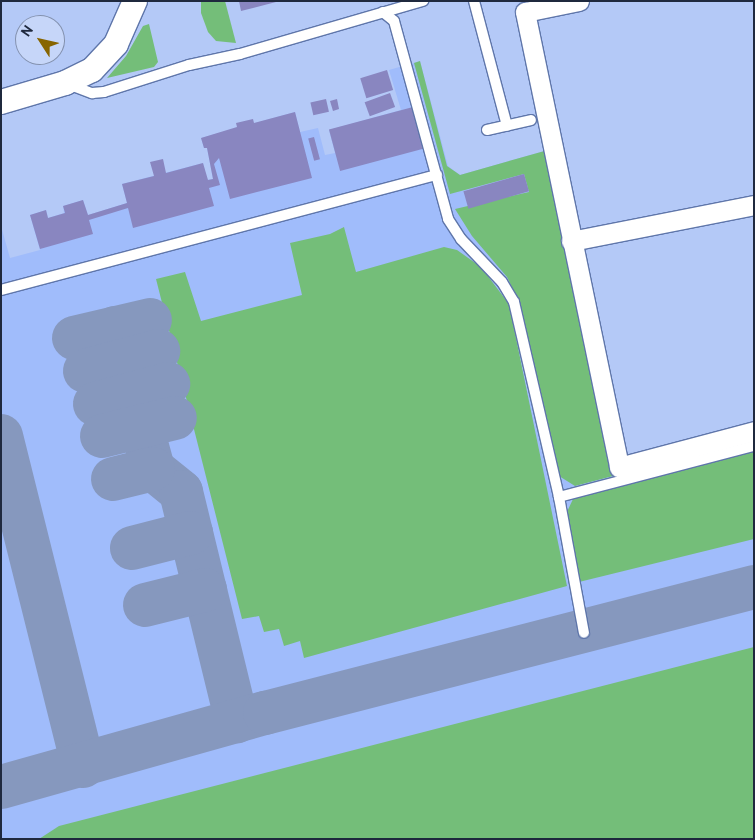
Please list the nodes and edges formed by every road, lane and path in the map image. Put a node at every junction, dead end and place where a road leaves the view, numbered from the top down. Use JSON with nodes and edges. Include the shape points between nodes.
{"nodes":[{"id":1,"x":135,"y":1,"type":"edge"},
{"id":2,"x":422,"y":1,"type":"edge"},
{"id":3,"x":474,"y":1,"type":"edge"},
{"id":4,"x":572,"y":2,"type":"edge"},
{"id":5,"x":399,"y":4,"type":"edge"},
{"id":6,"x":383,"y":12,"type":"junction"},
{"id":7,"x":65,"y":83,"type":"junction"},
{"id":8,"x":1,"y":102,"type":"edge"},
{"id":9,"x":531,"y":120,"type":"dead end"},
{"id":10,"x":507,"y":126,"type":"junction"},
{"id":11,"x":487,"y":130,"type":"dead end"},
{"id":12,"x":437,"y":176,"type":"junction"},
{"id":13,"x":754,"y":205,"type":"edge"},
{"id":14,"x":571,"y":241,"type":"junction"},
{"id":15,"x":1,"y":290,"type":"edge"},
{"id":16,"x":754,"y":431,"type":"edge"},
{"id":17,"x":754,"y":446,"type":"edge"},
{"id":18,"x":559,"y":496,"type":"junction"},
{"id":19,"x":584,"y":633,"type":"dead end"}],
"edges":[{"from":1,"to":7,"type":"street","via":[[126,27],[103,61]]},
{"from":2,"to":5,"type":"lane"},
{"from":3,"to":10,"type":"lane"},
{"from":4,"to":14,"type":"street","via":[[525,12]]},
{"from":5,"to":6,"type":"lane"},
{"from":6,"to":7,"type":"lane","via":[[240,54],[188,65],[104,92],[92,93]]},
{"from":6,"to":12,"type":"lane","via":[[394,21]]},
{"from":7,"to":8,"type":"street"},
{"from":9,"to":10,"type":"lane"},
{"from":10,"to":11,"type":"lane"},
{"from":12,"to":15,"type":"lane"},
{"from":12,"to":18,"type":"lane","via":[[448,219],[461,239],[502,282],[514,302]]},
{"from":13,"to":14,"type":"street"},
{"from":14,"to":16,"type":"street","via":[[618,467]]},
{"from":17,"to":18,"type":"lane"},
{"from":18,"to":19,"type":"lane"}]}
